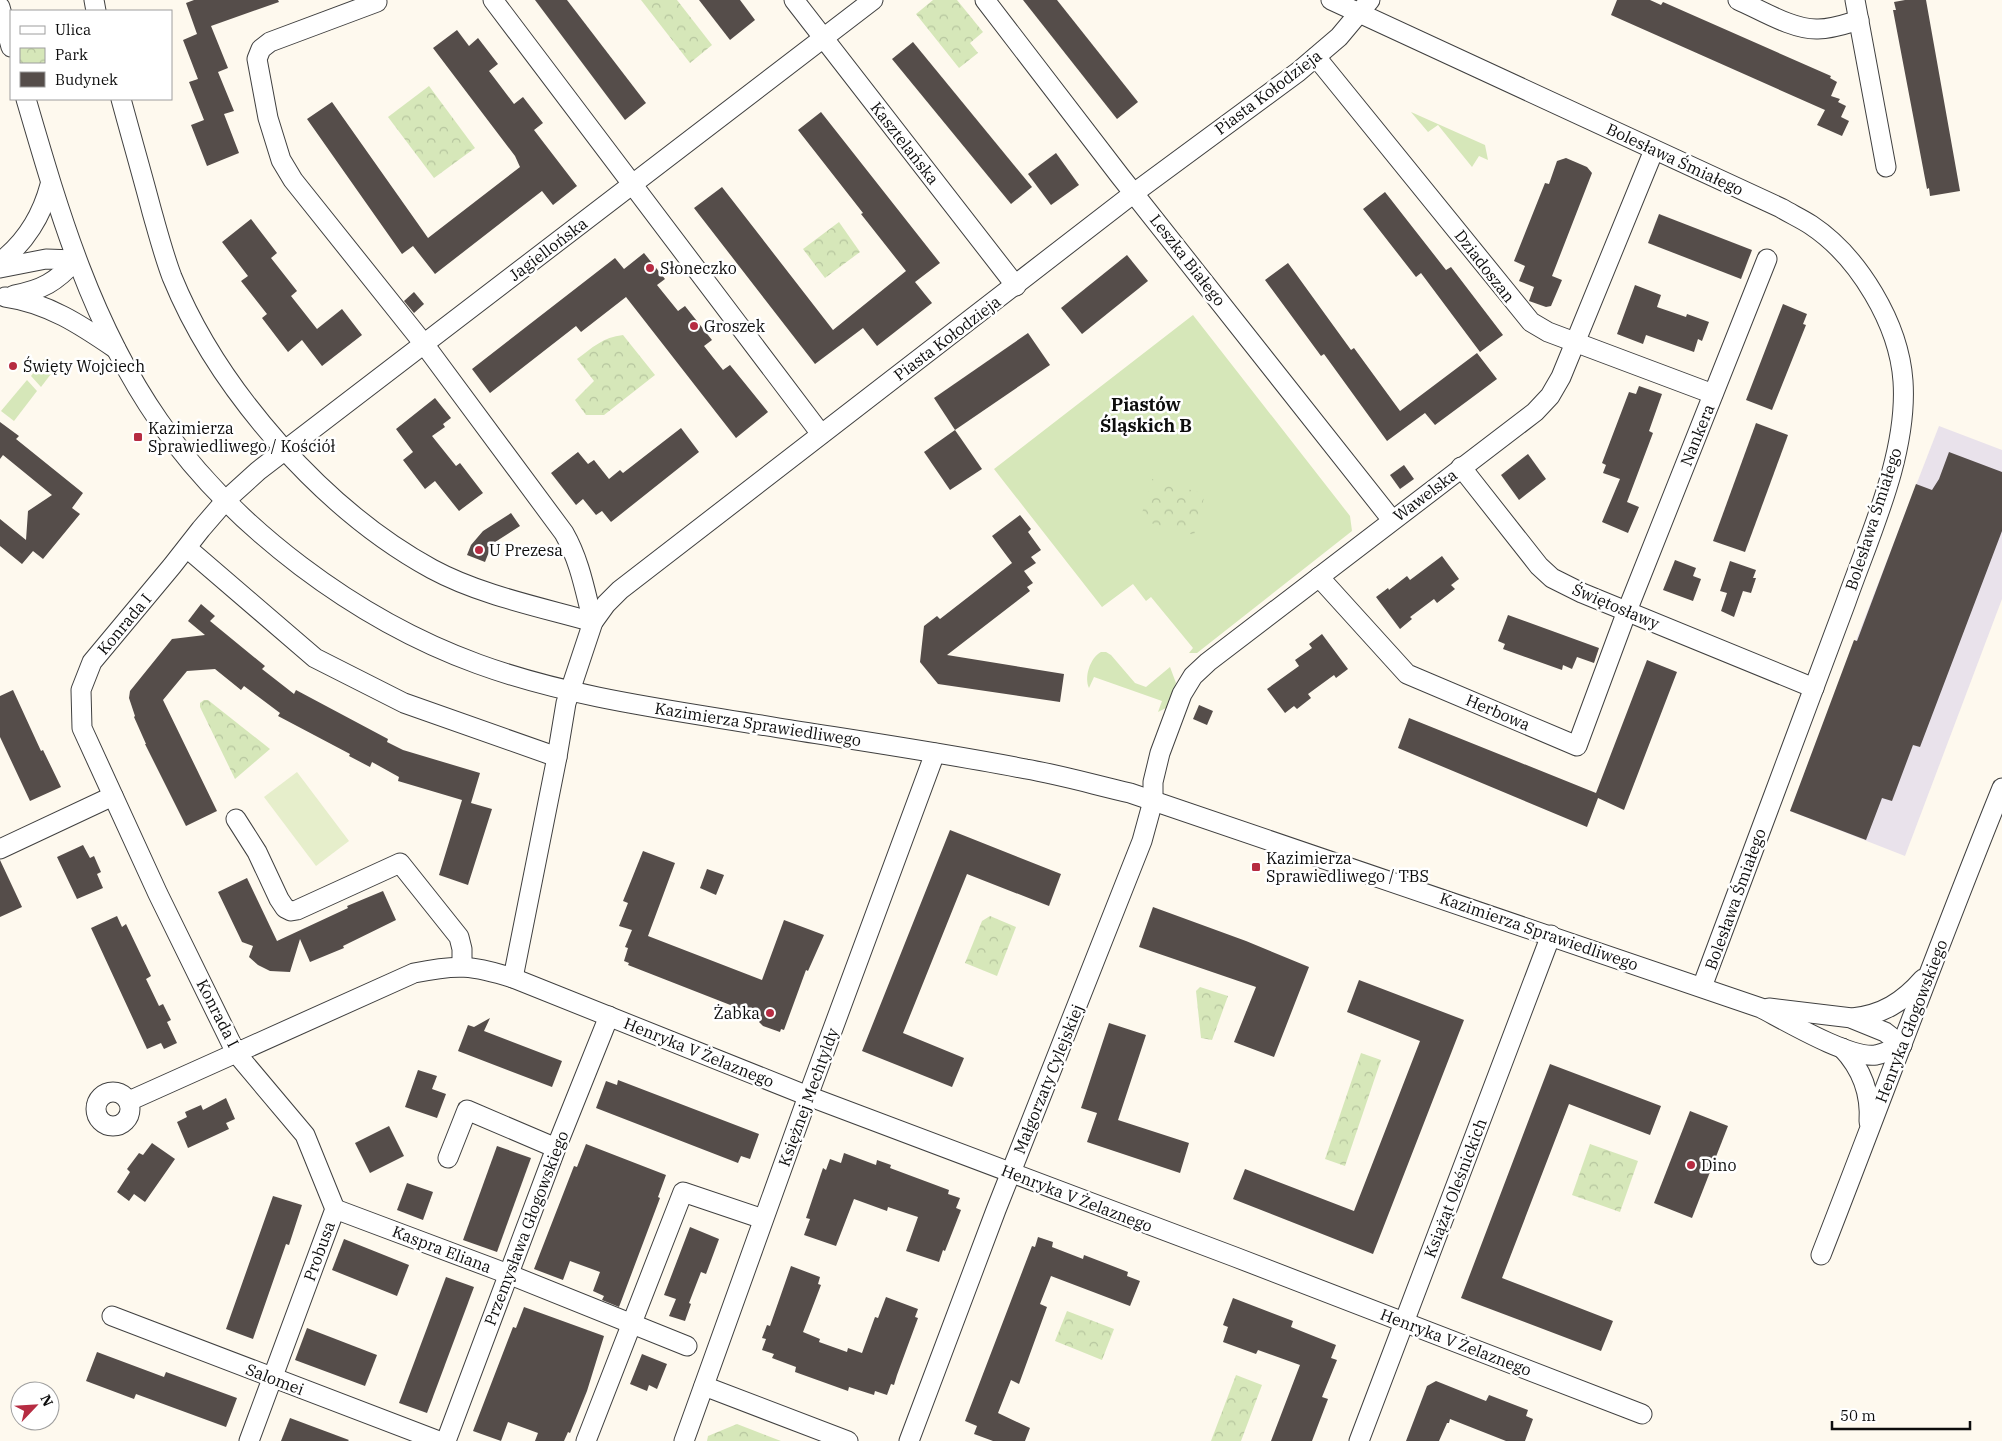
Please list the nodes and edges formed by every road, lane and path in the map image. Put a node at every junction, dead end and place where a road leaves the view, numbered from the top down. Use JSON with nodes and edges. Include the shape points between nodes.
{"nodes":[{"id":1,"x":494,"y":0,"type":"edge"},
{"id":2,"x":794,"y":0,"type":"edge"},
{"id":3,"x":873,"y":0,"type":"edge"},
{"id":4,"x":984,"y":0,"type":"edge"},
{"id":5,"x":1331,"y":0,"type":"edge"},
{"id":6,"x":1738,"y":0,"type":"edge"},
{"id":7,"x":1855,"y":0,"type":"edge"},
{"id":8,"x":377,"y":2,"type":"dead end"},
{"id":9,"x":1365,"y":6,"type":"edge"},
{"id":10,"x":0,"y":7,"type":"edge"},
{"id":11,"x":1859,"y":20,"type":"junction"},
{"id":12,"x":824,"y":38,"type":"junction"},
{"id":13,"x":10,"y":43,"type":"edge"},
{"id":14,"x":1316,"y":57,"type":"junction"},
{"id":15,"x":26,"y":100,"type":"edge"},
{"id":16,"x":121,"y":100,"type":"edge"},
{"id":17,"x":1654,"y":150,"type":"junction"},
{"id":18,"x":1886,"y":166,"type":"dead end"},
{"id":19,"x":50,"y":185,"type":"junction"},
{"id":20,"x":632,"y":185,"type":"junction"},
{"id":21,"x":1134,"y":193,"type":"junction"},
{"id":22,"x":1767,"y":259,"type":"dead end"},
{"id":23,"x":76,"y":260,"type":"junction"},
{"id":24,"x":0,"y":262,"type":"edge"},
{"id":25,"x":0,"y":268,"type":"edge"},
{"id":26,"x":1016,"y":286,"type":"junction"},
{"id":27,"x":3,"y":297,"type":"edge"},
{"id":28,"x":1576,"y":342,"type":"junction"},
{"id":29,"x":424,"y":344,"type":"junction"},
{"id":30,"x":117,"y":349,"type":"junction"},
{"id":31,"x":1713,"y":394,"type":"junction"},
{"id":32,"x":821,"y":434,"type":"junction"},
{"id":33,"x":286,"y":451,"type":"junction"},
{"id":34,"x":1461,"y":467,"type":"junction"},
{"id":35,"x":226,"y":500,"type":"junction"},
{"id":36,"x":1392,"y":520,"type":"junction"},
{"id":37,"x":187,"y":548,"type":"junction"},
{"id":38,"x":1319,"y":577,"type":"junction"},
{"id":39,"x":1627,"y":610,"type":"junction"},
{"id":40,"x":593,"y":622,"type":"junction"},
{"id":41,"x":1814,"y":688,"type":"junction"},
{"id":42,"x":570,"y":690,"type":"junction"},
{"id":43,"x":935,"y":754,"type":"junction"},
{"id":44,"x":557,"y":757,"type":"junction"},
{"id":45,"x":2002,"y":788,"type":"edge"},
{"id":46,"x":114,"y":796,"type":"junction"},
{"id":47,"x":1153,"y":801,"type":"junction"},
{"id":48,"x":236,"y":819,"type":"dead end"},
{"id":49,"x":0,"y":849,"type":"edge"},
{"id":50,"x":1551,"y":935,"type":"junction"},
{"id":51,"x":462,"y":966,"type":"junction"},
{"id":52,"x":1929,"y":973,"type":"junction"},
{"id":53,"x":513,"y":978,"type":"junction"},
{"id":54,"x":1702,"y":987,"type":"junction"},
{"id":55,"x":1761,"y":1008,"type":"junction"},
{"id":56,"x":609,"y":1016,"type":"junction"},
{"id":57,"x":1852,"y":1018,"type":"junction"},
{"id":58,"x":1902,"y":1045,"type":"junction"},
{"id":59,"x":1841,"y":1047,"type":"junction"},
{"id":60,"x":236,"y":1053,"type":"junction"},
{"id":61,"x":808,"y":1096,"type":"junction"},
{"id":62,"x":129,"y":1101,"type":"dead end"},
{"id":63,"x":1869,"y":1133,"type":"junction"},
{"id":64,"x":556,"y":1148,"type":"junction"},
{"id":65,"x":448,"y":1158,"type":"dead end"},
{"id":66,"x":1011,"y":1173,"type":"junction"},
{"id":67,"x":335,"y":1209,"type":"junction"},
{"id":68,"x":763,"y":1219,"type":"junction"},
{"id":69,"x":1821,"y":1255,"type":"dead end"},
{"id":70,"x":508,"y":1274,"type":"junction"},
{"id":71,"x":112,"y":1316,"type":"dead end"},
{"id":72,"x":1404,"y":1322,"type":"junction"},
{"id":73,"x":632,"y":1324,"type":"junction"},
{"id":74,"x":687,"y":1346,"type":"dead end"},
{"id":75,"x":272,"y":1378,"type":"junction"},
{"id":76,"x":704,"y":1386,"type":"junction"},
{"id":77,"x":1642,"y":1414,"type":"dead end"},
{"id":78,"x":248,"y":1441,"type":"edge"},
{"id":79,"x":439,"y":1441,"type":"edge"},
{"id":80,"x":446,"y":1441,"type":"edge"},
{"id":81,"x":586,"y":1441,"type":"edge"},
{"id":82,"x":684,"y":1441,"type":"edge"},
{"id":83,"x":848,"y":1441,"type":"edge"},
{"id":84,"x":909,"y":1441,"type":"edge"},
{"id":85,"x":1359,"y":1441,"type":"edge"}],
"edges":[{"from":1,"to":20,"type":"street"},
{"from":2,"to":12,"type":"street","name":"Kasztelańska"},
{"from":3,"to":12,"type":"street","name":"Jagiellońska"},
{"from":4,"to":21,"type":"street","name":"Leszka Białego"},
{"from":5,"to":9,"type":"street","name":"Bolesława Śmiałego"},
{"from":6,"to":11,"type":"street","via":[[1799,27],[1830,28]]},
{"from":7,"to":11,"type":"street"},
{"from":8,"to":29,"type":"street","via":[[270,42],[261,49],[257,59],[280,160]]},
{"from":9,"to":14,"type":"street","name":"Piasta Kołodzieja","via":[[1339,37]]},
{"from":9,"to":17,"type":"street","name":"Bolesława Śmiałego"},
{"from":10,"to":13,"type":"street"},
{"from":11,"to":18,"type":"street"},
{"from":12,"to":20,"type":"street","name":"Jagiellońska"},
{"from":12,"to":26,"type":"street","name":"Kasztelańska"},
{"from":14,"to":21,"type":"street","name":"Piasta Kołodzieja"},
{"from":14,"to":28,"type":"street","name":"Dziadoszan","via":[[1531,322]]},
{"from":15,"to":19,"type":"street","name":"Kazimierza Sprawiedliwego"},
{"from":16,"to":33,"type":"street","via":[[161,243],[184,303],[231,381]]},
{"from":17,"to":28,"type":"street","name":"Wawelska"},
{"from":17,"to":41,"type":"street","name":"Bolesława Śmiałego","via":[[1781,208],[1812,226],[1841,251],[1872,290],[1893,333],[1903,380],[1902,420],[1893,466]]},
{"from":19,"to":23,"type":"street","name":"Kazimierza Sprawiedliwego"},
{"from":19,"to":24,"type":"street","via":[[36,220],[17,247]]},
{"from":20,"to":29,"type":"street","name":"Jagiellońska"},
{"from":20,"to":32,"type":"street"},
{"from":21,"to":26,"type":"street","name":"Piasta Kołodzieja"},
{"from":21,"to":36,"type":"street","name":"Leszka Białego"},
{"from":22,"to":31,"type":"street","name":"Nankera"},
{"from":23,"to":25,"type":"street","via":[[46,259]]},
{"from":23,"to":27,"type":"street","via":[[45,287]]},
{"from":23,"to":30,"type":"street","name":"Kazimierza Sprawiedliwego"},
{"from":26,"to":32,"type":"street","name":"Piasta Kołodzieja"},
{"from":27,"to":30,"type":"street","via":[[31,301],[65,316]]},
{"from":28,"to":31,"type":"street","name":"Dziadoszan"},
{"from":28,"to":34,"type":"street","name":"Wawelska","via":[[1550,396],[1535,412]]},
{"from":29,"to":33,"type":"street","name":"Jagiellońska"},
{"from":29,"to":40,"type":"street","via":[[564,533],[580,568]]},
{"from":30,"to":35,"type":"street","name":"Kazimierza Sprawiedliwego","via":[[159,420]]},
{"from":31,"to":39,"type":"street","name":"Nankera"},
{"from":32,"to":40,"type":"street","name":"Piasta Kołodzieja","via":[[620,590]]},
{"from":33,"to":35,"type":"street","name":"Jagiellońska"},
{"from":33,"to":40,"type":"street","via":[[330,495],[376,533],[432,569],[466,584]]},
{"from":34,"to":36,"type":"street","name":"Wawelska"},
{"from":34,"to":39,"type":"street","name":"Świętosławy","via":[[1552,578]]},
{"from":35,"to":37,"type":"street","name":"Konrada I"},
{"from":35,"to":42,"type":"street","name":"Kazimierza Sprawiedliwego","via":[[311,574],[412,636],[481,666]]},
{"from":36,"to":38,"type":"street","name":"Wawelska"},
{"from":37,"to":44,"type":"street","via":[[315,658],[404,704]]},
{"from":37,"to":46,"type":"street","name":"Konrada I","via":[[92,662],[81,690],[82,728]]},
{"from":38,"to":39,"type":"street","name":"Herbowa","via":[[1407,674],[1577,746]]},
{"from":38,"to":47,"type":"street","name":"Wawelska","via":[[1193,676],[1182,694],[1160,753],[1153,782]]},
{"from":39,"to":41,"type":"street","name":"Świętosławy"},
{"from":40,"to":42,"type":"street","name":"Piasta Kołodzieja"},
{"from":41,"to":54,"type":"street","name":"Bolesława Śmiałego"},
{"from":42,"to":43,"type":"street","name":"Kazimierza Sprawiedliwego"},
{"from":42,"to":44,"type":"street"},
{"from":43,"to":47,"type":"street","name":"Kazimierza Sprawiedliwego","via":[[1028,769]]},
{"from":43,"to":61,"type":"street","name":"Księżnej Mechtyldy"},
{"from":44,"to":53,"type":"street"},
{"from":45,"to":52,"type":"street","name":"Henryka Głogowskiego"},
{"from":46,"to":49,"type":"street"},
{"from":46,"to":60,"type":"street","name":"Konrada I"},
{"from":47,"to":50,"type":"street","name":"Kazimierza Sprawiedliwego"},
{"from":47,"to":66,"type":"street","name":"Małgorzaty Cylejskiej","via":[[1142,840]]},
{"from":48,"to":51,"type":"street","via":[[257,852],[279,899],[285,908],[291,910],[400,863],[459,938]]},
{"from":50,"to":54,"type":"street","name":"Kazimierza Sprawiedliwego"},
{"from":50,"to":72,"type":"street","name":"Książąt Oleśnickich"},
{"from":51,"to":53,"type":"street","name":"Konrada I"},
{"from":51,"to":60,"type":"street","name":"Konrada I","via":[[414,973]]},
{"from":52,"to":57,"type":"street","name":"Kazimierza Sprawiedliwego","via":[[1896,1005],[1875,1014]]},
{"from":52,"to":58,"type":"street","name":"Henryka Głogowskiego"},
{"from":53,"to":56,"type":"street","name":"Henryka V Żelaznego"},
{"from":54,"to":55,"type":"street","name":"Kazimierza Sprawiedliwego"},
{"from":55,"to":57,"type":"street","name":"Kazimierza Sprawiedliwego"},
{"from":55,"to":59,"type":"street","name":"Kazimierza Sprawiedliwego"},
{"from":56,"to":61,"type":"street","name":"Henryka V Żelaznego"},
{"from":56,"to":64,"type":"street","name":"Przemysława Głogowskiego"},
{"from":57,"to":58,"type":"street","name":"Kazimierza Sprawiedliwego","via":[[1885,1032]]},
{"from":58,"to":59,"type":"street","name":"Kazimierza Sprawiedliwego","via":[[1876,1055],[1858,1054]]},
{"from":58,"to":63,"type":"street","name":"Henryka Głogowskiego"},
{"from":59,"to":63,"type":"street","via":[[1857,1065],[1867,1089]]},
{"from":60,"to":62,"type":"street"},
{"from":60,"to":67,"type":"street","name":"Probusa","via":[[305,1135]]},
{"from":61,"to":66,"type":"street","name":"Henryka V Żelaznego"},
{"from":61,"to":68,"type":"street","name":"Księżnej Mechtyldy"},
{"from":63,"to":69,"type":"street","name":"Henryka Głogowskiego"},
{"from":64,"to":65,"type":"street","via":[[467,1110]]},
{"from":64,"to":70,"type":"street","name":"Przemysława Głogowskiego"},
{"from":66,"to":72,"type":"street","name":"Henryka V Żelaznego"},
{"from":66,"to":84,"type":"street","name":"Małgorzaty Cylejskiej"},
{"from":67,"to":70,"type":"street","name":"Kaspra Eliana"},
{"from":67,"to":75,"type":"street","name":"Probusa"},
{"from":68,"to":73,"type":"street","via":[[683,1192]]},
{"from":68,"to":76,"type":"street","name":"Księżnej Mechtyldy"},
{"from":70,"to":73,"type":"street","name":"Kaspra Eliana"},
{"from":70,"to":80,"type":"street","name":"Przemysława Głogowskiego"},
{"from":71,"to":75,"type":"street","name":"Salomei"},
{"from":72,"to":77,"type":"street","name":"Henryka V Żelaznego"},
{"from":72,"to":85,"type":"street","name":"Książąt Oleśnickich"},
{"from":73,"to":74,"type":"street","name":"Kaspra Eliana"},
{"from":73,"to":81,"type":"street"},
{"from":75,"to":78,"type":"street","name":"Probusa"},
{"from":75,"to":79,"type":"street","name":"Salomei"},
{"from":76,"to":82,"type":"street","name":"Księżnej Mechtyldy"},
{"from":76,"to":83,"type":"street"}]}
